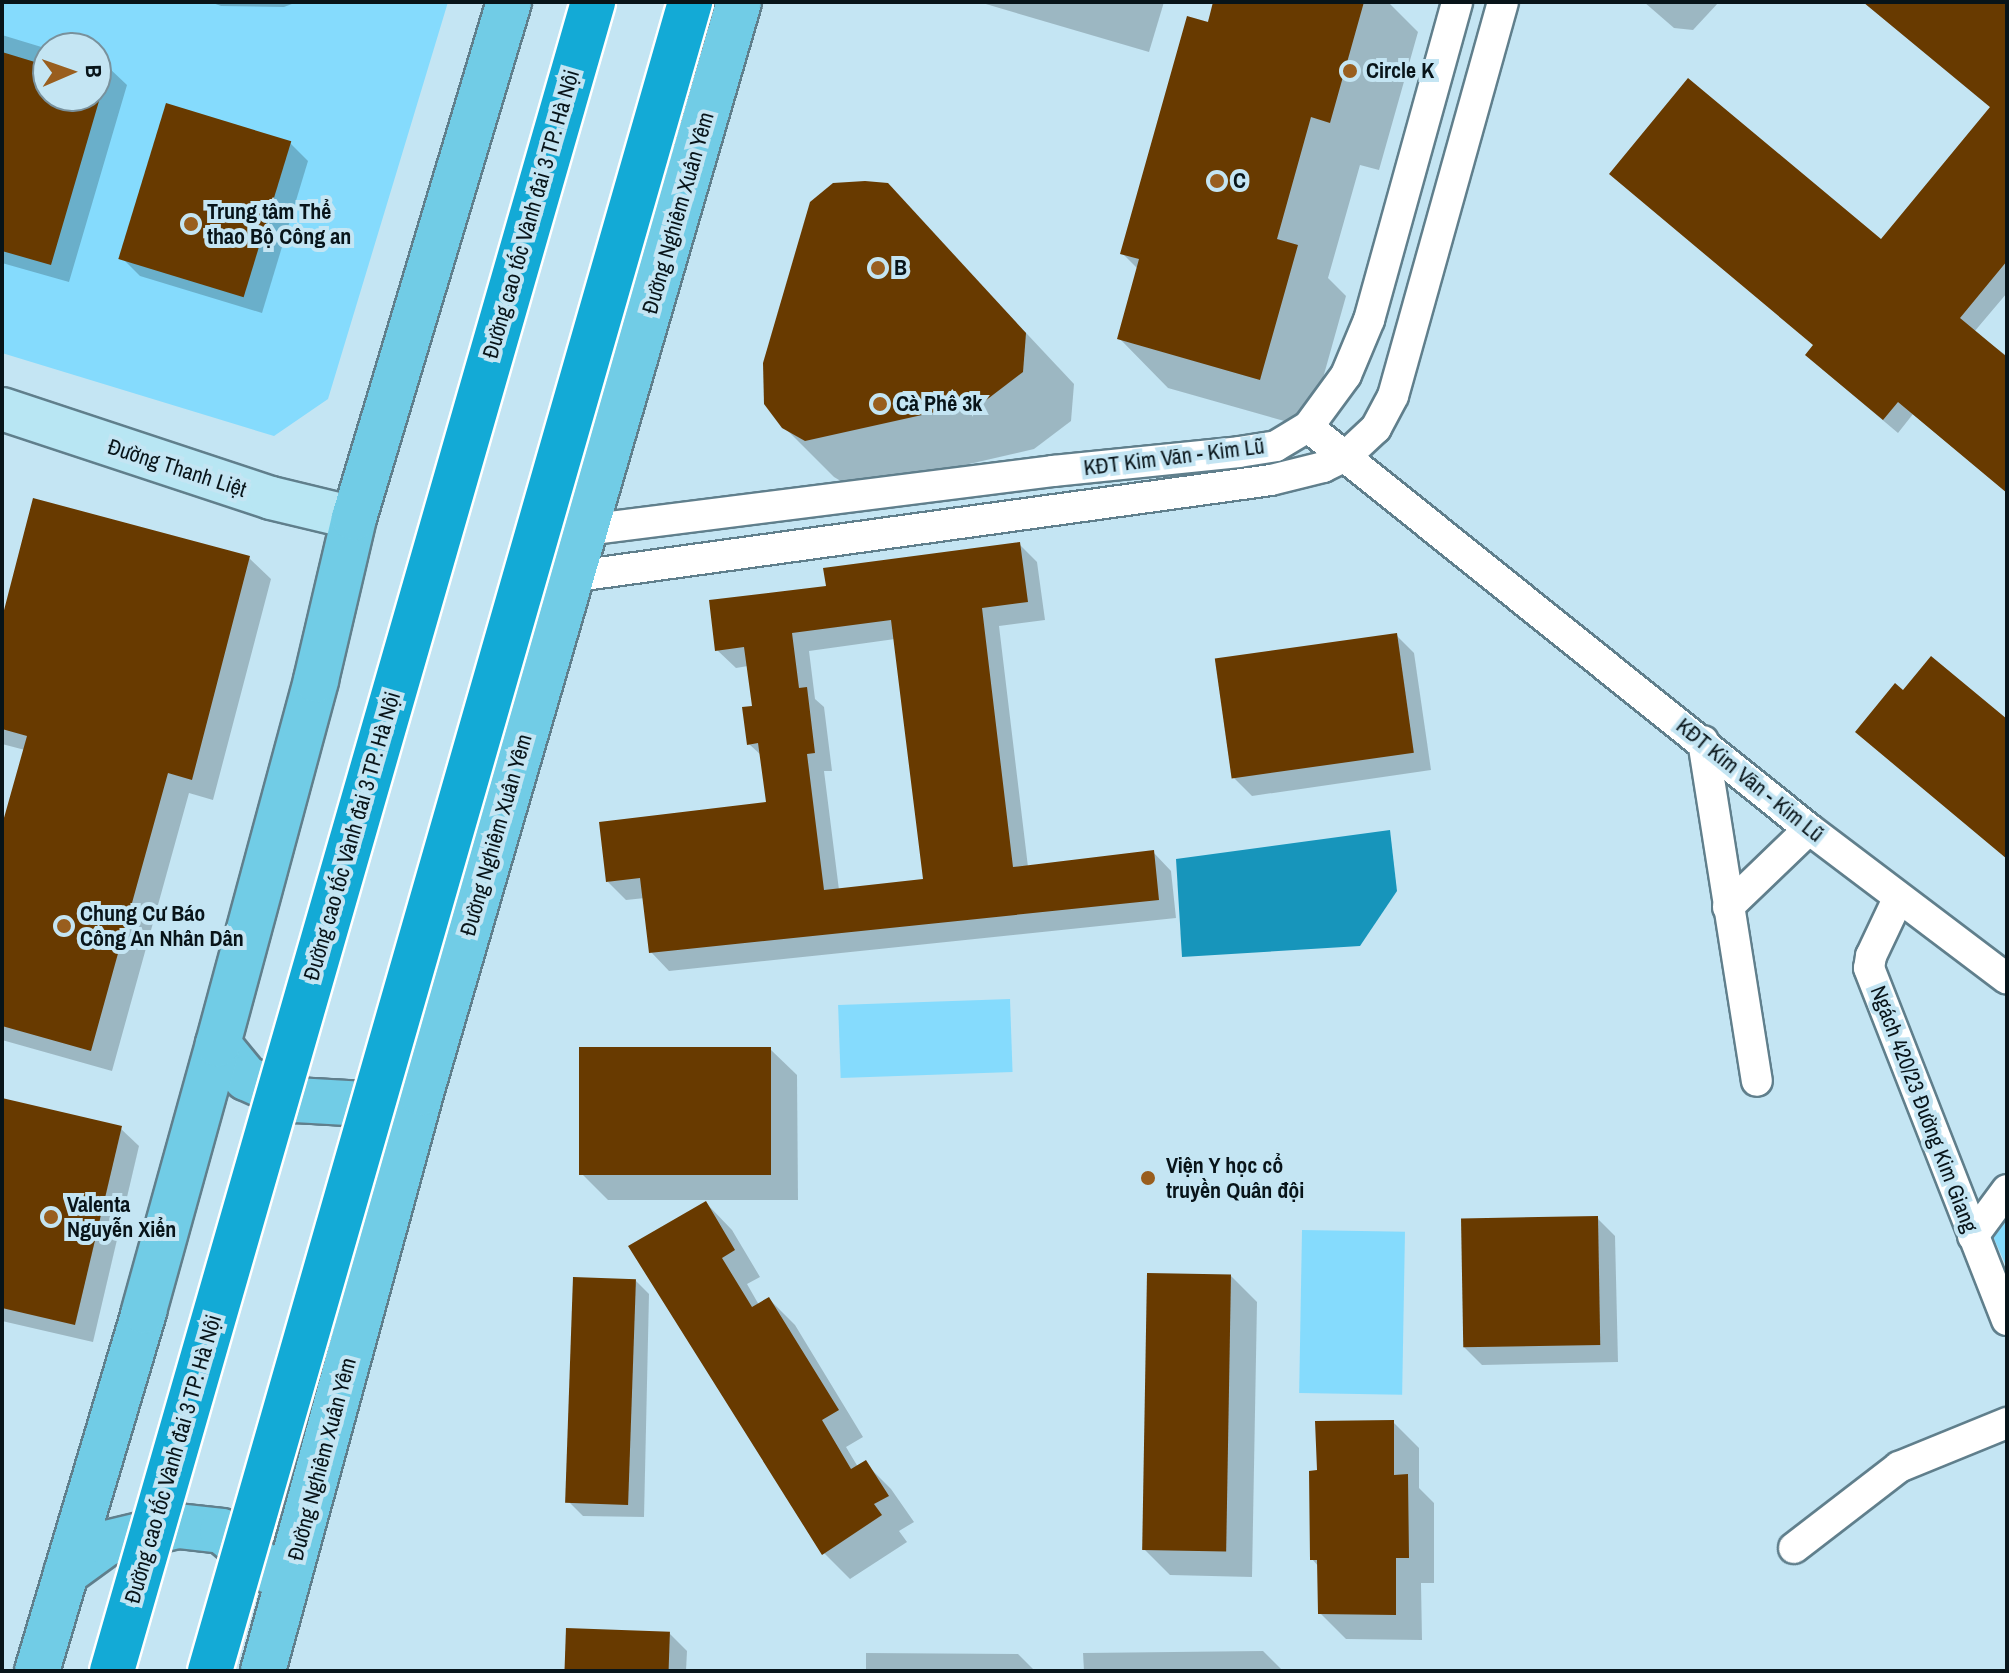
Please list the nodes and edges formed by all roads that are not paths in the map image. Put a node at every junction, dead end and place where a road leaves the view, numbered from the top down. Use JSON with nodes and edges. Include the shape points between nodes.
{"nodes":[{"id":1,"x":509,"y":2,"type":"edge"},
{"id":2,"x":593,"y":2,"type":"edge"},
{"id":3,"x":690,"y":2,"type":"edge"},
{"id":4,"x":739,"y":2,"type":"edge"},
{"id":5,"x":1457,"y":2,"type":"edge"},
{"id":6,"x":1503,"y":2,"type":"edge"},
{"id":7,"x":2,"y":409,"type":"edge"},
{"id":8,"x":1308,"y":427,"type":"junction"},
{"id":9,"x":1346,"y":456,"type":"junction"},
{"id":10,"x":1053,"y":471,"type":"junction"},
{"id":11,"x":1062,"y":509,"type":"junction"},
{"id":12,"x":354,"y":518,"type":"junction"},
{"id":13,"x":586,"y":530,"type":"junction"},
{"id":14,"x":570,"y":577,"type":"junction"},
{"id":15,"x":1703,"y":741,"type":"junction"},
{"id":16,"x":1809,"y":829,"type":"junction"},
{"id":17,"x":1898,"y":899,"type":"junction"},
{"id":18,"x":1728,"y":907,"type":"junction"},
{"id":19,"x":2007,"y":979,"type":"edge"},
{"id":20,"x":218,"y":1044,"type":"junction"},
{"id":21,"x":1757,"y":1081,"type":"dead end"},
{"id":22,"x":421,"y":1093,"type":"junction"},
{"id":23,"x":2007,"y":1190,"type":"edge"},
{"id":24,"x":1973,"y":1236,"type":"junction"},
{"id":25,"x":2007,"y":1320,"type":"edge"},
{"id":26,"x":2007,"y":1423,"type":"edge"},
{"id":27,"x":1794,"y":1548,"type":"dead end"},
{"id":28,"x":66,"y":1573,"type":"junction"},
{"id":29,"x":288,"y":1588,"type":"junction"},
{"id":30,"x":37,"y":1671,"type":"edge"},
{"id":31,"x":112,"y":1671,"type":"edge"},
{"id":32,"x":210,"y":1671,"type":"edge"},
{"id":33,"x":263,"y":1671,"type":"edge"}],
"edges":[{"from":1,"to":12,"type":"main road"},
{"from":2,"to":31,"type":"highway","name":"Đường cao tốc Vành đai 3 TP. Hà Nội","bridge":true},
{"from":3,"to":32,"type":"highway","bridge":true},
{"from":4,"to":13,"type":"main road","name":"Đường Nghiêm Xuân Yêm"},
{"from":5,"to":8,"type":"street","name":"KĐT Kim Văn - Kim Lũ","via":[[1369,320],[1346,375]]},
{"from":6,"to":9,"type":"street","name":"KĐT Kim Văn - Kim Lũ","via":[[1393,396],[1376,428]]},
{"from":7,"to":12,"type":"street","name":"Đường Thanh Liệt","via":[[271,498]]},
{"from":8,"to":9,"type":"street"},
{"from":8,"to":10,"type":"street","name":"KĐT Kim Văn - Kim Lũ","via":[[1276,446]]},
{"from":9,"to":11,"type":"street","name":"KĐT Kim Văn - Kim Lũ","via":[[1271,480]]},
{"from":9,"to":15,"type":"street","name":"KĐT Kim Văn - Kim Lũ"},
{"from":10,"to":11,"type":"street"},
{"from":10,"to":13,"type":"street","name":"KĐT Kim Văn - Kim Lũ"},
{"from":11,"to":14,"type":"street","name":"KĐT Kim Văn - Kim Lũ"},
{"from":12,"to":20,"type":"main road"},
{"from":13,"to":14,"type":"main road","name":"Đường Nghiêm Xuân Yêm"},
{"from":14,"to":22,"type":"main road","name":"Đường Nghiêm Xuân Yêm"},
{"from":15,"to":16,"type":"street","name":"KĐT Kim Văn - Kim Lũ"},
{"from":15,"to":18,"type":"street"},
{"from":16,"to":17,"type":"street","name":"KĐT Kim Văn - Kim Lũ"},
{"from":16,"to":18,"type":"street"},
{"from":17,"to":19,"type":"street","name":"KĐT Kim Văn - Kim Lũ"},
{"from":17,"to":24,"type":"street","name":"Ngách 420/23 Đường Kim Giang","via":[[1869,968]]},
{"from":18,"to":21,"type":"street"},
{"from":20,"to":22,"type":"main road","via":[[246,1078],[295,1100],[365,1104]]},
{"from":20,"to":28,"type":"main road"},
{"from":22,"to":29,"type":"main road","name":"Đường Nghiêm Xuân Yêm"},
{"from":23,"to":24,"type":"street"},
{"from":24,"to":25,"type":"street","name":"Ngách 420/23 Đường Kim Giang"},
{"from":26,"to":27,"type":"street","via":[[1899,1467]]},
{"from":28,"to":29,"type":"main road","via":[[107,1543],[157,1529],[197,1527],[222,1531]]},
{"from":28,"to":30,"type":"main road"},
{"from":29,"to":33,"type":"main road","name":"Đường Nghiêm Xuân Yêm"}]}
